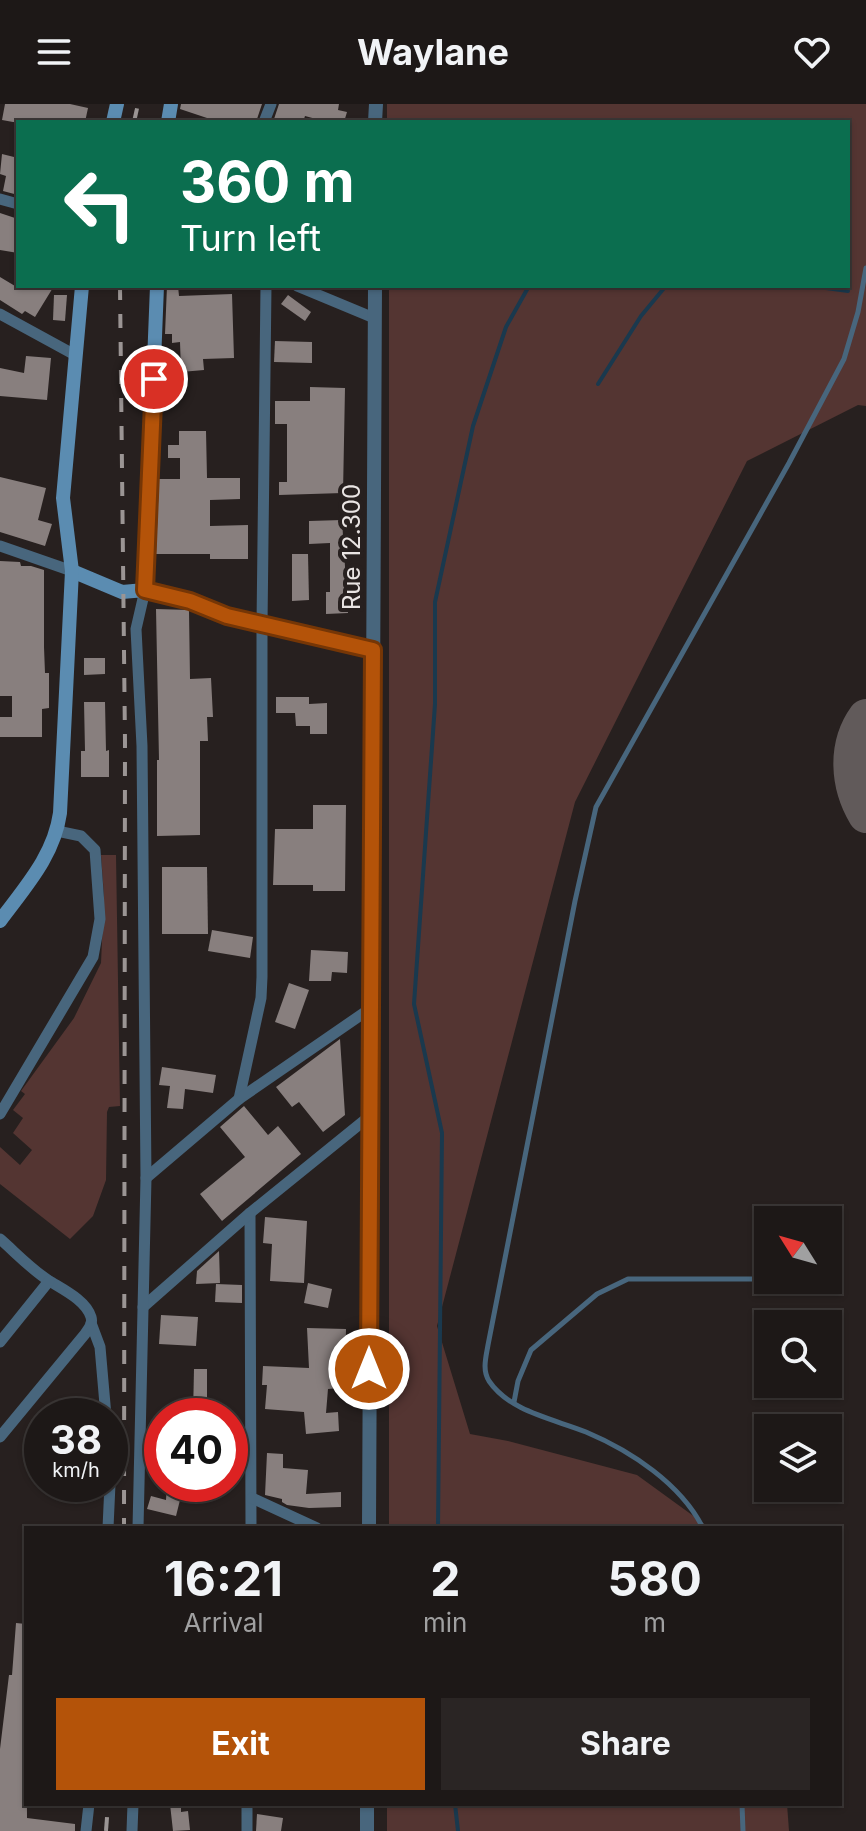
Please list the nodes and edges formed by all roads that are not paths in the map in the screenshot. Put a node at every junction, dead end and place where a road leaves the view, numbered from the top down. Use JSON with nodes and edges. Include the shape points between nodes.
{"nodes":[{"id":1,"x":866,"y":268,"type":"edge"},
{"id":2,"x":82,"y":288,"type":"edge"},
{"id":3,"x":157,"y":288,"type":"edge"},
{"id":4,"x":266,"y":288,"type":"edge"},
{"id":5,"x":302,"y":288,"type":"edge"},
{"id":6,"x":375,"y":288,"type":"edge"},
{"id":7,"x":0,"y":314,"type":"edge"},
{"id":8,"x":374,"y":318,"type":"junction"},
{"id":9,"x":75,"y":355,"type":"junction"},
{"id":10,"x":0,"y":546,"type":"edge"},
{"id":11,"x":72,"y":571,"type":"junction"},
{"id":12,"x":145,"y":590,"type":"junction"},
{"id":13,"x":262,"y":625,"type":"junction"},
{"id":14,"x":373,"y":650,"type":"junction"},
{"id":15,"x":57,"y":831,"type":"junction"},
{"id":16,"x":0,"y":921,"type":"edge"},
{"id":17,"x":371,"y":1008,"type":"junction"},
{"id":18,"x":239,"y":1099,"type":"junction"},
{"id":19,"x":0,"y":1114,"type":"edge"},
{"id":20,"x":371,"y":1115,"type":"junction"},
{"id":21,"x":146,"y":1178,"type":"junction"},
{"id":22,"x":250,"y":1213,"type":"junction"},
{"id":23,"x":0,"y":1239,"type":"edge"},
{"id":24,"x":754,"y":1279,"type":"edge"},
{"id":25,"x":49,"y":1281,"type":"junction"},
{"id":26,"x":143,"y":1307,"type":"junction"},
{"id":27,"x":91,"y":1323,"type":"junction"},
{"id":28,"x":0,"y":1342,"type":"edge"},
{"id":29,"x":104,"y":1398,"type":"edge"},
{"id":30,"x":514,"y":1402,"type":"junction"},
{"id":31,"x":0,"y":1437,"type":"edge"},
{"id":32,"x":252,"y":1498,"type":"junction"},
{"id":33,"x":109,"y":1502,"type":"edge"},
{"id":34,"x":108,"y":1526,"type":"edge"},
{"id":35,"x":138,"y":1526,"type":"edge"},
{"id":36,"x":251,"y":1526,"type":"edge"},
{"id":37,"x":313,"y":1526,"type":"edge"},
{"id":38,"x":369,"y":1526,"type":"edge"},
{"id":39,"x":702,"y":1526,"type":"edge"},
{"id":40,"x":89,"y":1806,"type":"edge"},
{"id":41,"x":133,"y":1806,"type":"edge"},
{"id":42,"x":247,"y":1806,"type":"edge"},
{"id":43,"x":367,"y":1806,"type":"edge"},
{"id":44,"x":742,"y":1806,"type":"edge"},
{"id":45,"x":86,"y":1831,"type":"edge"},
{"id":46,"x":132,"y":1831,"type":"edge"},
{"id":47,"x":247,"y":1831,"type":"edge"},
{"id":48,"x":367,"y":1831,"type":"edge"},
{"id":49,"x":743,"y":1831,"type":"edge"}],
"edges":[{"from":1,"to":30,"type":"lane","via":[[844,359],[596,807],[488,1345],[488,1379]]},
{"from":2,"to":9,"type":"main road"},
{"from":3,"to":12,"type":"main road"},
{"from":4,"to":13,"type":"street"},
{"from":5,"to":8,"type":"street"},
{"from":6,"to":8,"type":"street","name":"Rue 12.300"},
{"from":7,"to":9,"type":"street"},
{"from":8,"to":14,"type":"street","name":"Rue 12.300"},
{"from":9,"to":11,"type":"main road","via":[[63,498]]},
{"from":10,"to":11,"type":"street"},
{"from":11,"to":12,"type":"main road","via":[[122,592]]},
{"from":11,"to":15,"type":"main road"},
{"from":12,"to":13,"type":"street"},
{"from":12,"to":21,"type":"street","via":[[136,629]]},
{"from":13,"to":14,"type":"street"},
{"from":13,"to":18,"type":"street","via":[[261,998]]},
{"from":14,"to":17,"type":"street","name":"Rue 12.300"},
{"from":15,"to":16,"type":"main road","via":[[45,860]]},
{"from":15,"to":19,"type":"street","via":[[81,836],[95,850],[100,919],[93,957]]},
{"from":17,"to":18,"type":"street"},
{"from":17,"to":20,"type":"street","name":"Rue 12.300"},
{"from":18,"to":21,"type":"street"},
{"from":20,"to":22,"type":"street"},
{"from":20,"to":38,"type":"street","name":"Rue 12.300"},
{"from":21,"to":26,"type":"street"},
{"from":22,"to":26,"type":"street"},
{"from":22,"to":32,"type":"street"},
{"from":23,"to":25,"type":"street"},
{"from":24,"to":30,"type":"lane","via":[[628,1279],[597,1294],[531,1350]]},
{"from":25,"to":27,"type":"street","via":[[78,1301]]},
{"from":25,"to":28,"type":"street"},
{"from":26,"to":35,"type":"street"},
{"from":27,"to":29,"type":"street","via":[[100,1347]]},
{"from":27,"to":31,"type":"street"},
{"from":30,"to":39,"type":"lane","via":[[616,1445],[672,1486]]},
{"from":32,"to":36,"type":"street"},
{"from":32,"to":37,"type":"street"},
{"from":33,"to":34,"type":"street"},
{"from":40,"to":45,"type":"street"},
{"from":41,"to":46,"type":"street"},
{"from":42,"to":47,"type":"street"},
{"from":43,"to":48,"type":"street"},
{"from":44,"to":49,"type":"lane"}]}
